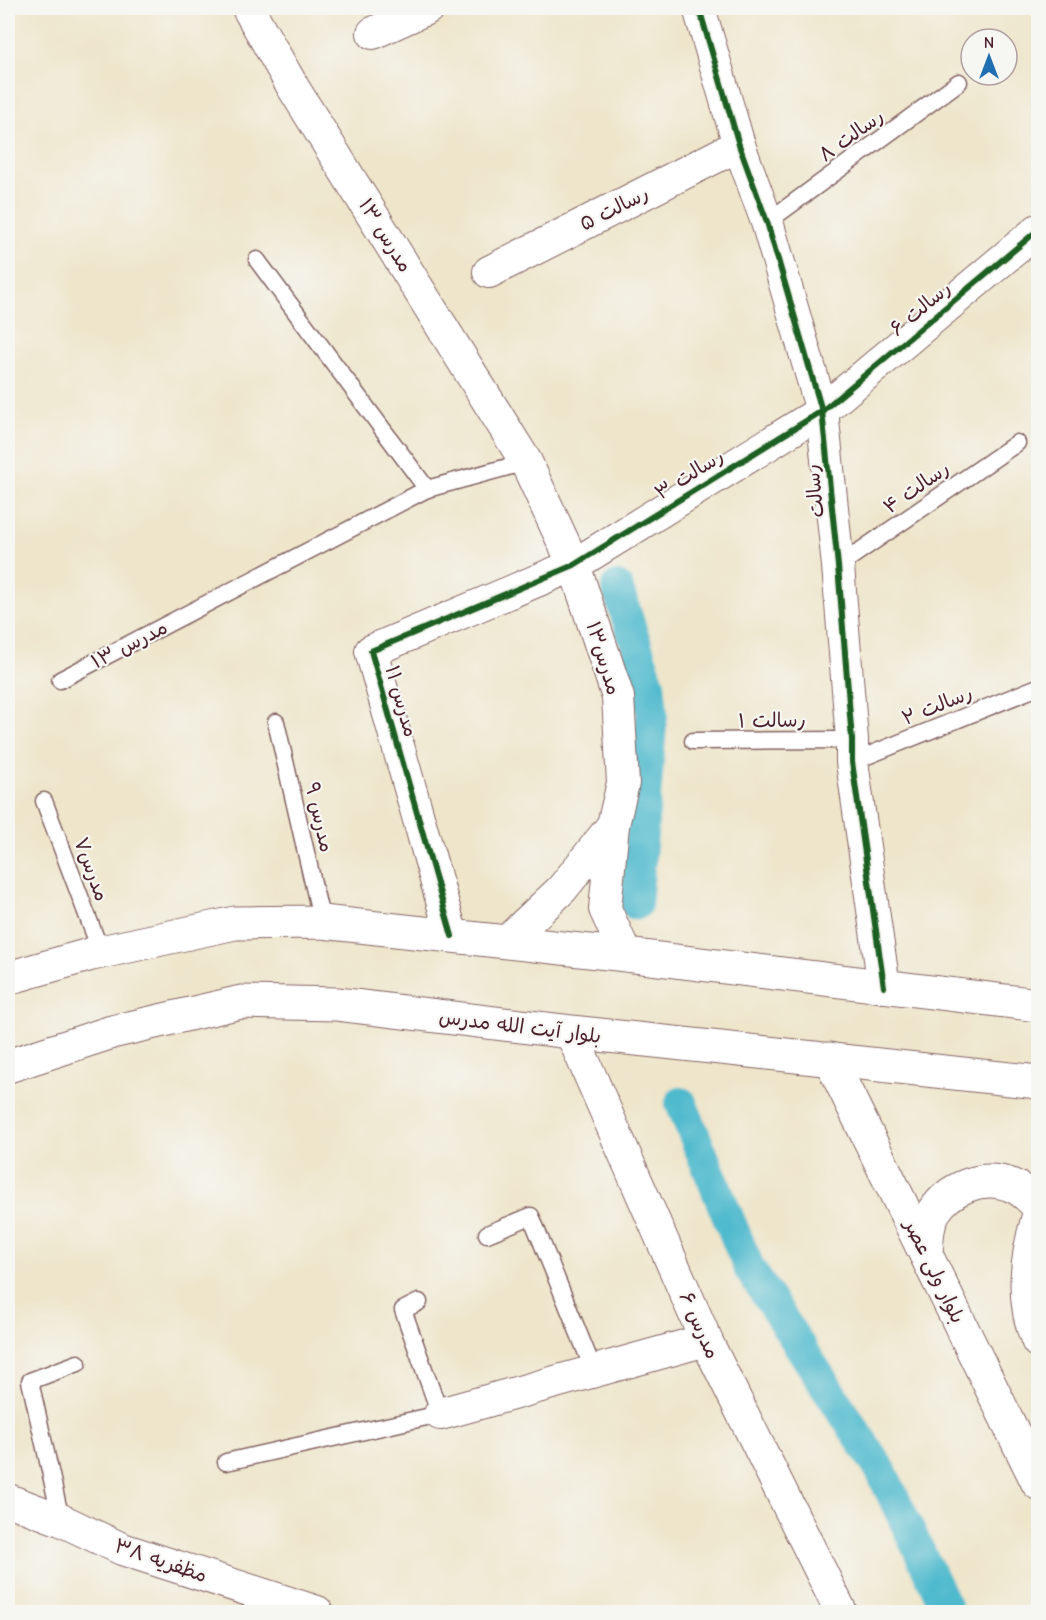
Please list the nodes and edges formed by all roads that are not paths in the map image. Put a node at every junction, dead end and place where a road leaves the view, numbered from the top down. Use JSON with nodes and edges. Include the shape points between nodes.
{"nodes":[{"id":1,"x":248,"y":8,"type":"edge"},
{"id":2,"x":428,"y":8,"type":"edge"},
{"id":3,"x":699,"y":8,"type":"edge"},
{"id":4,"x":373,"y":33,"type":"dead end"},
{"id":5,"x":959,"y":82,"type":"dead end"},
{"id":6,"x":739,"y":145,"type":"junction"},
{"id":7,"x":767,"y":222,"type":"junction"},
{"id":8,"x":1038,"y":230,"type":"edge"},
{"id":9,"x":256,"y":260,"type":"dead end"},
{"id":10,"x":489,"y":272,"type":"dead end"},
{"id":11,"x":822,"y":411,"type":"junction"},
{"id":12,"x":1017,"y":443,"type":"dead end"},
{"id":13,"x":526,"y":462,"type":"junction"},
{"id":14,"x":427,"y":489,"type":"junction"},
{"id":15,"x":574,"y":565,"type":"junction"},
{"id":16,"x":838,"y":567,"type":"junction"},
{"id":17,"x":60,"y":680,"type":"dead end"},
{"id":18,"x":1038,"y":687,"type":"edge"},
{"id":19,"x":276,"y":722,"type":"dead end"},
{"id":20,"x":693,"y":741,"type":"dead end"},
{"id":21,"x":852,"y":751,"type":"junction"},
{"id":22,"x":44,"y":801,"type":"dead end"},
{"id":23,"x":613,"y":825,"type":"junction"},
{"id":24,"x":322,"y":922,"type":"junction"},
{"id":25,"x":452,"y":936,"type":"junction"},
{"id":26,"x":506,"y":942,"type":"junction"},
{"id":27,"x":101,"y":952,"type":"junction"},
{"id":28,"x":626,"y":955,"type":"junction"},
{"id":29,"x":8,"y":978,"type":"edge"},
{"id":30,"x":884,"y":987,"type":"junction"},
{"id":31,"x":1038,"y":1004,"type":"edge"},
{"id":32,"x":572,"y":1032,"type":"junction"},
{"id":33,"x":830,"y":1059,"type":"junction"},
{"id":34,"x":8,"y":1066,"type":"edge"},
{"id":35,"x":1038,"y":1082,"type":"edge"},
{"id":36,"x":1038,"y":1206,"type":"edge"},
{"id":37,"x":1038,"y":1218,"type":"edge"},
{"id":38,"x":487,"y":1234,"type":"dead end"},
{"id":39,"x":927,"y":1253,"type":"junction"},
{"id":40,"x":419,"y":1302,"type":"dead end"},
{"id":41,"x":706,"y":1340,"type":"junction"},
{"id":42,"x":1038,"y":1341,"type":"edge"},
{"id":43,"x":78,"y":1363,"type":"dead end"},
{"id":44,"x":594,"y":1371,"type":"junction"},
{"id":45,"x":441,"y":1414,"type":"junction"},
{"id":46,"x":226,"y":1462,"type":"dead end"},
{"id":47,"x":1038,"y":1483,"type":"edge"},
{"id":48,"x":8,"y":1500,"type":"edge"},
{"id":49,"x":61,"y":1520,"type":"junction"},
{"id":50,"x":299,"y":1610,"type":"edge"},
{"id":51,"x":841,"y":1612,"type":"edge"}],
"edges":[{"from":1,"to":13,"type":"street","name":"مدرس ۱۳","via":[[294,89]]},
{"from":2,"to":4,"type":"street"},
{"from":3,"to":6,"type":"street","name":"رسالت"},
{"from":5,"to":7,"type":"lane","name":"رسالت ۸"},
{"from":6,"to":7,"type":"street","name":"رسالت"},
{"from":6,"to":10,"type":"street","name":"رسالت ۵"},
{"from":7,"to":11,"type":"street","name":"رسالت"},
{"from":8,"to":11,"type":"street","name":"رسالت ۶"},
{"from":9,"to":14,"type":"lane"},
{"from":11,"to":15,"type":"street","name":"رسالت ۳"},
{"from":11,"to":16,"type":"street","name":"رسالت"},
{"from":12,"to":16,"type":"lane","name":"رسالت ۴"},
{"from":13,"to":14,"type":"lane","name":"مدرس ۱۳"},
{"from":13,"to":15,"type":"street","name":"مدرس ۱۳"},
{"from":14,"to":17,"type":"lane","name":"مدرس ۱۳"},
{"from":15,"to":23,"type":"street","name":"مدرس۱۳","via":[[618,697],[623,783]]},
{"from":15,"to":25,"type":"street","name":"مدرس ۱۱","via":[[371,651]]},
{"from":16,"to":21,"type":"street","name":"رسالت"},
{"from":18,"to":21,"type":"lane","name":"رسالت ۲"},
{"from":19,"to":24,"type":"lane","name":"مدرس ۹"},
{"from":20,"to":21,"type":"lane","name":"رسالت ۱"},
{"from":21,"to":30,"type":"street","name":"رسالت"},
{"from":22,"to":27,"type":"lane","name":"مدرس۷"},
{"from":23,"to":26,"type":"street","name":"مدرس۱۳","via":[[562,889]]},
{"from":23,"to":28,"type":"street","name":"مدرس۱۳","via":[[605,909]]},
{"from":24,"to":25,"type":"main road"},
{"from":24,"to":27,"type":"main road","via":[[235,923]]},
{"from":25,"to":26,"type":"main road"},
{"from":26,"to":28,"type":"main road"},
{"from":27,"to":29,"type":"main road"},
{"from":28,"to":30,"type":"main road"},
{"from":30,"to":31,"type":"main road"},
{"from":32,"to":33,"type":"main road","name":"بلوار آیت الله مدرس"},
{"from":32,"to":34,"type":"main road","name":"بلوار آیت الله مدرس","via":[[337,1004],[241,1002],[112,1032]]},
{"from":32,"to":41,"type":"street","name":"مدرس ۶"},
{"from":33,"to":35,"type":"main road","name":"بلوار آیت الله مدرس"},
{"from":33,"to":39,"type":"main road","name":"بلوار ولی عصر"},
{"from":36,"to":39,"type":"main road","via":[[1008,1184],[987,1181],[966,1185],[948,1196],[934,1213],[927,1232]]},
{"from":37,"to":42,"type":"main road","via":[[1029,1248],[1026,1289]]},
{"from":38,"to":44,"type":"lane","via":[[531,1216]]},
{"from":39,"to":47,"type":"main road","name":"بلوار ولی عصر"},
{"from":40,"to":45,"type":"lane","via":[[403,1310]]},
{"from":41,"to":44,"type":"street"},
{"from":41,"to":51,"type":"street","name":"مدرس ۶"},
{"from":43,"to":49,"type":"lane","via":[[30,1381]]},
{"from":44,"to":45,"type":"street"},
{"from":45,"to":46,"type":"lane"},
{"from":48,"to":49,"type":"street","name":"مظفریه ۳۸"},
{"from":49,"to":50,"type":"street","name":"مظفریه ۳۸","via":[[122,1549]]}]}
